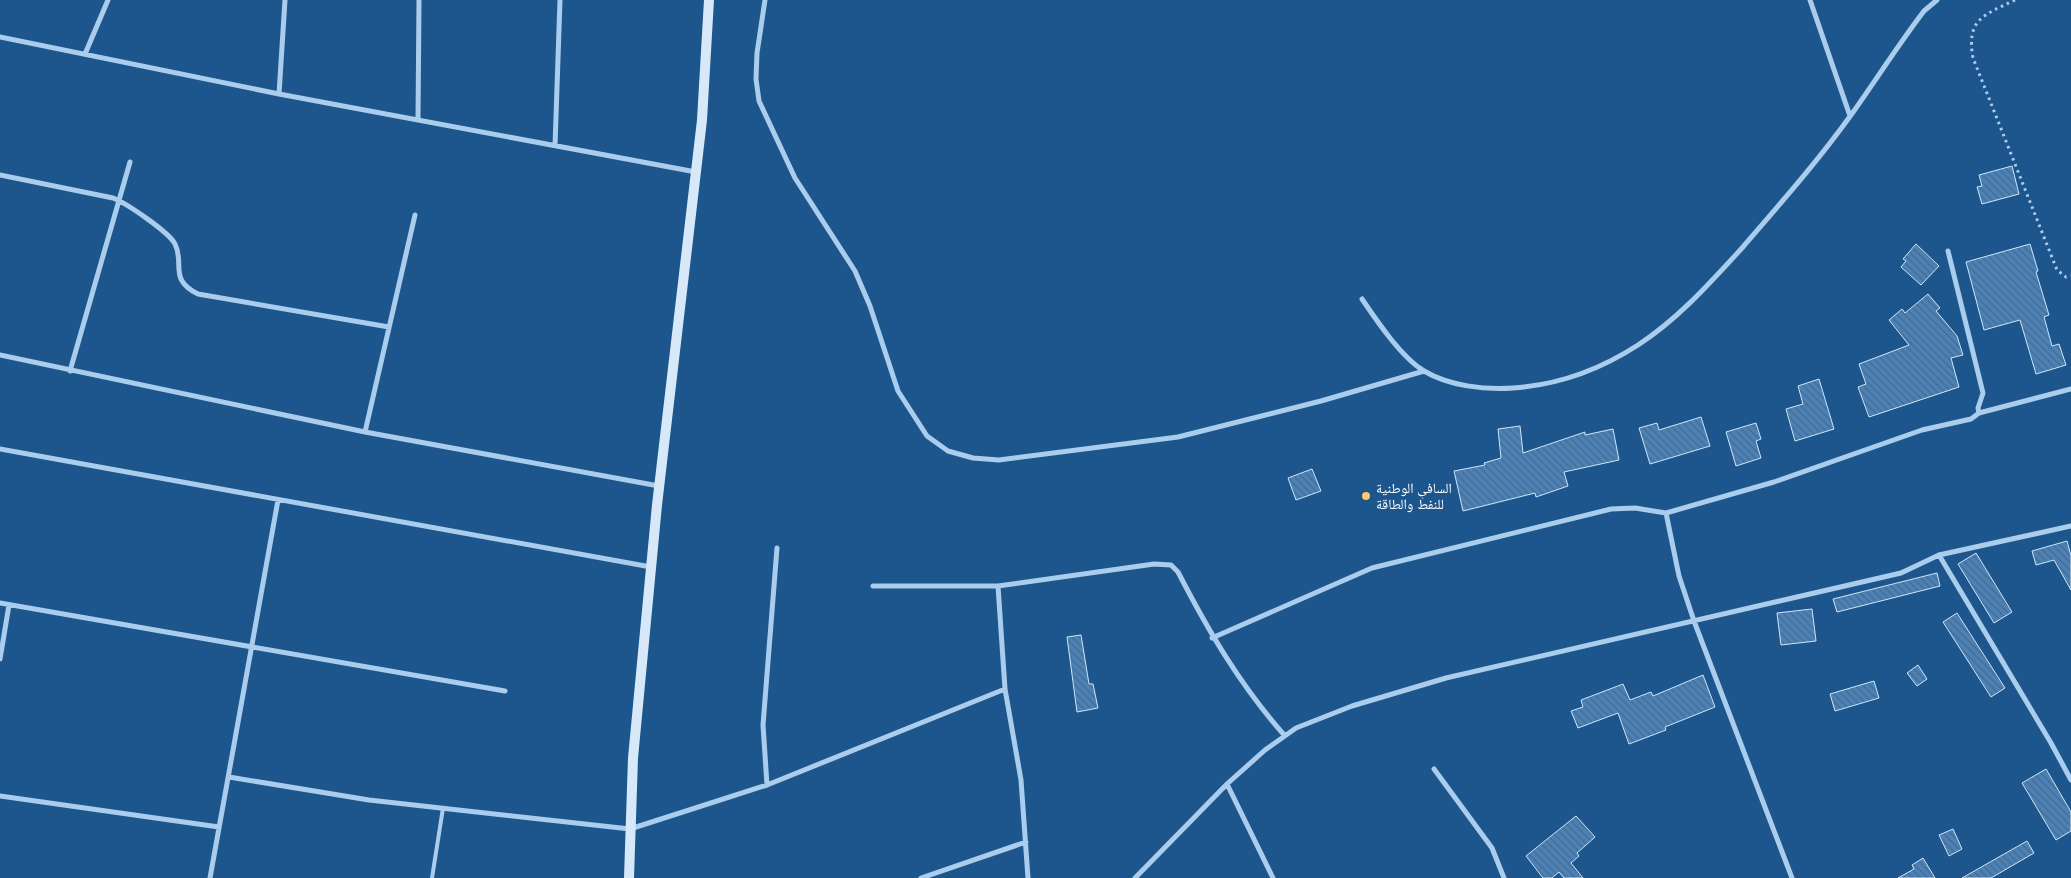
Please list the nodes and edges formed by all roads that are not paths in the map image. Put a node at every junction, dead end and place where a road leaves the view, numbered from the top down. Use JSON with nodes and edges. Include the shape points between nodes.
{"nodes":[{"id":1,"x":108,"y":0,"type":"edge"},
{"id":2,"x":285,"y":0,"type":"edge"},
{"id":3,"x":419,"y":0,"type":"edge"},
{"id":4,"x":560,"y":0,"type":"edge"},
{"id":5,"x":709,"y":0,"type":"edge"},
{"id":6,"x":765,"y":0,"type":"edge"},
{"id":7,"x":1810,"y":0,"type":"edge"},
{"id":8,"x":1937,"y":0,"type":"edge"},
{"id":9,"x":0,"y":37,"type":"edge"},
{"id":10,"x":85,"y":54,"type":"junction"},
{"id":11,"x":279,"y":94,"type":"junction"},
{"id":12,"x":1850,"y":116,"type":"junction"},
{"id":13,"x":418,"y":120,"type":"junction"},
{"id":14,"x":555,"y":146,"type":"junction"},
{"id":15,"x":130,"y":162,"type":"dead end"},
{"id":16,"x":696,"y":172,"type":"junction"},
{"id":17,"x":1,"y":177,"type":"edge"},
{"id":18,"x":119,"y":200,"type":"junction"},
{"id":19,"x":415,"y":215,"type":"dead end"},
{"id":20,"x":1948,"y":251,"type":"dead end"},
{"id":21,"x":1362,"y":298,"type":"dead end"},
{"id":22,"x":389,"y":327,"type":"junction"},
{"id":23,"x":0,"y":355,"type":"edge"},
{"id":24,"x":70,"y":371,"type":"junction"},
{"id":25,"x":1424,"y":371,"type":"junction"},
{"id":26,"x":2071,"y":389,"type":"edge"},
{"id":27,"x":1979,"y":413,"type":"junction"},
{"id":28,"x":365,"y":432,"type":"junction"},
{"id":29,"x":0,"y":449,"type":"edge"},
{"id":30,"x":659,"y":486,"type":"junction"},
{"id":31,"x":278,"y":500,"type":"junction"},
{"id":32,"x":1666,"y":513,"type":"junction"},
{"id":33,"x":2071,"y":526,"type":"edge"},
{"id":34,"x":777,"y":548,"type":"dead end"},
{"id":35,"x":1938,"y":555,"type":"junction"},
{"id":36,"x":651,"y":567,"type":"junction"},
{"id":37,"x":873,"y":586,"type":"dead end"},
{"id":38,"x":998,"y":586,"type":"junction"},
{"id":39,"x":0,"y":603,"type":"edge"},
{"id":40,"x":8,"y":605,"type":"junction"},
{"id":41,"x":1694,"y":621,"type":"junction"},
{"id":42,"x":1212,"y":638,"type":"junction"},
{"id":43,"x":253,"y":648,"type":"junction"},
{"id":44,"x":0,"y":659,"type":"edge"},
{"id":45,"x":1005,"y":689,"type":"junction"},
{"id":46,"x":505,"y":691,"type":"dead end"},
{"id":47,"x":1285,"y":736,"type":"junction"},
{"id":48,"x":1434,"y":768,"type":"dead end"},
{"id":49,"x":229,"y":777,"type":"junction"},
{"id":50,"x":2071,"y":780,"type":"edge"},
{"id":51,"x":767,"y":784,"type":"junction"},
{"id":52,"x":1227,"y":784,"type":"junction"},
{"id":53,"x":0,"y":796,"type":"edge"},
{"id":54,"x":443,"y":808,"type":"junction"},
{"id":55,"x":219,"y":827,"type":"junction"},
{"id":56,"x":630,"y":829,"type":"junction"},
{"id":57,"x":1026,"y":842,"type":"junction"},
{"id":58,"x":210,"y":878,"type":"edge"},
{"id":59,"x":432,"y":878,"type":"edge"},
{"id":60,"x":629,"y":878,"type":"edge"},
{"id":61,"x":921,"y":878,"type":"edge"},
{"id":62,"x":1028,"y":878,"type":"edge"},
{"id":63,"x":1135,"y":878,"type":"edge"},
{"id":64,"x":1273,"y":878,"type":"edge"},
{"id":65,"x":1504,"y":878,"type":"edge"},
{"id":66,"x":1792,"y":878,"type":"edge"}],
"edges":[{"from":1,"to":10,"type":"street"},
{"from":2,"to":11,"type":"street"},
{"from":3,"to":13,"type":"street"},
{"from":4,"to":14,"type":"street"},
{"from":5,"to":16,"type":"main road"},
{"from":6,"to":25,"type":"street","via":[[757,53],[759,101],[795,178],[855,271],[898,391],[926,436],[948,451],[973,458],[999,460],[1178,436],[1321,401]]},
{"from":7,"to":12,"type":"street"},
{"from":8,"to":12,"type":"street","via":[[1924,11]]},
{"from":9,"to":10,"type":"street"},
{"from":10,"to":11,"type":"street"},
{"from":11,"to":13,"type":"street"},
{"from":12,"to":25,"type":"street","via":[[1719,274],[1674,318],[1638,345],[1581,374],[1540,386],[1488,388],[1459,384]]},
{"from":13,"to":14,"type":"street"},
{"from":14,"to":16,"type":"street"},
{"from":15,"to":18,"type":"street"},
{"from":16,"to":30,"type":"main road"},
{"from":17,"to":18,"type":"street"},
{"from":18,"to":22,"type":"street","via":[[172,239],[177,248],[180,276],[187,287],[198,294]]},
{"from":18,"to":24,"type":"street"},
{"from":19,"to":22,"type":"street"},
{"from":20,"to":27,"type":"street","via":[[1983,393]]},
{"from":21,"to":25,"type":"street","via":[[1386,333]]},
{"from":22,"to":28,"type":"street"},
{"from":23,"to":24,"type":"street"},
{"from":24,"to":28,"type":"street"},
{"from":26,"to":27,"type":"street"},
{"from":27,"to":32,"type":"street","via":[[1971,419],[1922,430],[1774,482]]},
{"from":28,"to":30,"type":"street"},
{"from":29,"to":31,"type":"street"},
{"from":30,"to":36,"type":"main road"},
{"from":31,"to":36,"type":"street"},
{"from":31,"to":43,"type":"street"},
{"from":32,"to":41,"type":"street","via":[[1679,576]]},
{"from":32,"to":42,"type":"street","via":[[1635,508],[1611,509],[1372,568]]},
{"from":33,"to":35,"type":"street"},
{"from":34,"to":51,"type":"street","via":[[763,725]]},
{"from":35,"to":41,"type":"street","via":[[1900,573]]},
{"from":35,"to":50,"type":"street"},
{"from":36,"to":56,"type":"main road","via":[[633,758]]},
{"from":37,"to":38,"type":"street"},
{"from":38,"to":42,"type":"street","via":[[1165,563],[1178,572]]},
{"from":38,"to":45,"type":"street"},
{"from":39,"to":40,"type":"street"},
{"from":40,"to":43,"type":"street"},
{"from":40,"to":44,"type":"street"},
{"from":41,"to":47,"type":"street","via":[[1446,678],[1352,706],[1296,728]]},
{"from":41,"to":66,"type":"street"},
{"from":42,"to":47,"type":"street","via":[[1260,707]]},
{"from":43,"to":46,"type":"street"},
{"from":43,"to":49,"type":"street"},
{"from":45,"to":51,"type":"street"},
{"from":45,"to":57,"type":"street","via":[[1021,780]]},
{"from":47,"to":52,"type":"street"},
{"from":48,"to":65,"type":"street","via":[[1492,848]]},
{"from":49,"to":54,"type":"street","via":[[369,800]]},
{"from":49,"to":55,"type":"street"},
{"from":51,"to":56,"type":"street"},
{"from":52,"to":63,"type":"street"},
{"from":52,"to":64,"type":"street"},
{"from":53,"to":55,"type":"street"},
{"from":54,"to":56,"type":"street"},
{"from":54,"to":59,"type":"lane"},
{"from":55,"to":58,"type":"street"},
{"from":56,"to":60,"type":"main road"},
{"from":57,"to":61,"type":"street"},
{"from":57,"to":62,"type":"street"}]}
